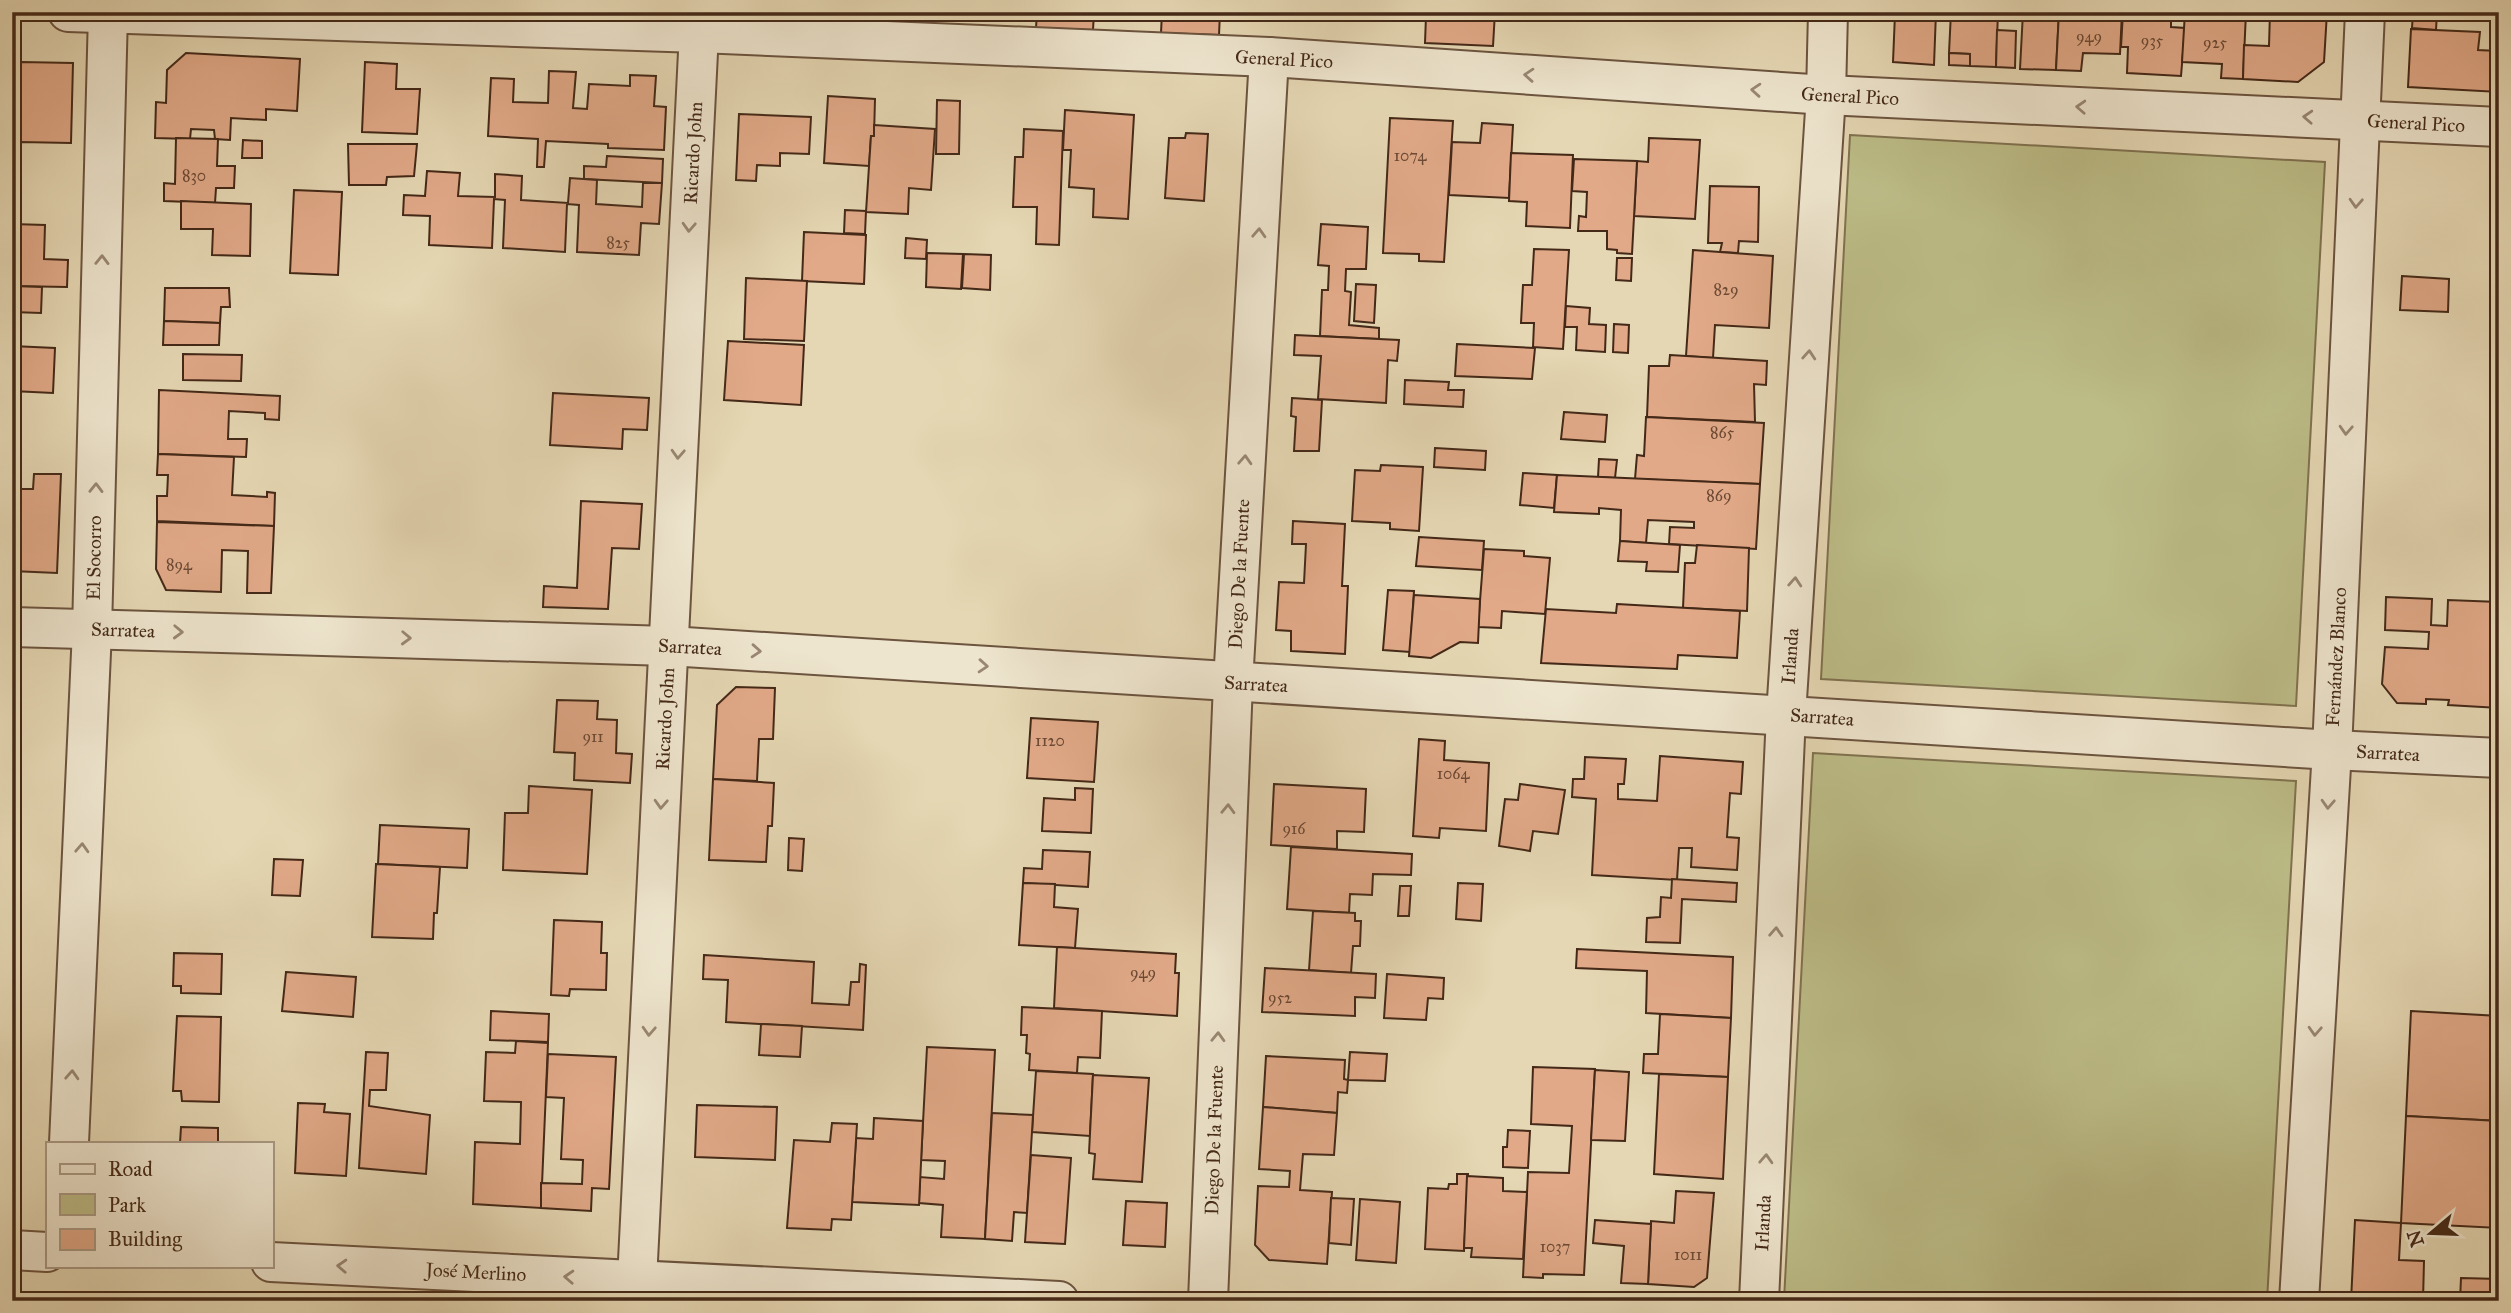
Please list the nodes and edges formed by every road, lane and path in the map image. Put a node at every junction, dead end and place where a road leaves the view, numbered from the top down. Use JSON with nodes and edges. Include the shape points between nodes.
{"nodes":[{"id":1,"x":68,"y":12,"type":"edge"},
{"id":2,"x":1828,"y":12,"type":"edge"},
{"id":3,"x":2365,"y":12,"type":"edge"},
{"id":4,"x":90,"y":13,"type":"edge"},
{"id":5,"x":699,"y":23,"type":"edge"},
{"id":6,"x":1269,"y":57,"type":"junction"},
{"id":7,"x":1826,"y":95,"type":"junction"},
{"id":8,"x":2359,"y":120,"type":"junction"},
{"id":9,"x":2499,"y":127,"type":"edge"},
{"id":10,"x":12,"y":627,"type":"edge"},
{"id":11,"x":92,"y":630,"type":"junction"},
{"id":12,"x":668,"y":646,"type":"junction"},
{"id":13,"x":1233,"y":683,"type":"junction"},
{"id":14,"x":1786,"y":715,"type":"junction"},
{"id":15,"x":2332,"y":750,"type":"junction"},
{"id":16,"x":2499,"y":758,"type":"edge"},
{"id":17,"x":69,"y":1142,"type":"edge"},
{"id":18,"x":12,"y":1250,"type":"edge"},
{"id":19,"x":46,"y":1252,"type":"edge"},
{"id":20,"x":273,"y":1262,"type":"edge"},
{"id":21,"x":636,"y":1290,"type":"edge"},
{"id":22,"x":1059,"y":1301,"type":"edge"},
{"id":23,"x":1208,"y":1301,"type":"edge"},
{"id":24,"x":1759,"y":1301,"type":"edge"},
{"id":25,"x":2299,"y":1301,"type":"edge"}],
"edges":[{"from":1,"to":4,"type":"street","name":"General Pico"},
{"from":2,"to":7,"type":"street","name":"Irlanda"},
{"from":3,"to":8,"type":"street","name":"Fernández Blanco"},
{"from":4,"to":5,"type":"street","name":"General Pico"},
{"from":11,"to":4,"type":"street","name":"El Socorro","one_way":true},
{"from":5,"to":6,"type":"street","name":"General Pico"},
{"from":5,"to":12,"type":"street","name":"Ricardo John","one_way":true},
{"from":7,"to":6,"type":"street","name":"General Pico","one_way":true},
{"from":13,"to":6,"type":"street","name":"Diego De la Fuente","one_way":true},
{"from":8,"to":7,"type":"street","name":"General Pico","one_way":true},
{"from":14,"to":7,"type":"street","name":"Irlanda","one_way":true},
{"from":8,"to":9,"type":"street","name":"General Pico"},
{"from":8,"to":15,"type":"street","name":"Fernández Blanco","one_way":true},
{"from":10,"to":11,"type":"street","name":"Sarratea"},
{"from":11,"to":12,"type":"street","name":"Sarratea","one_way":true},
{"from":17,"to":11,"type":"street","name":"El Socorro","one_way":true},
{"from":12,"to":13,"type":"street","name":"Sarratea","one_way":true},
{"from":12,"to":21,"type":"street","name":"Ricardo John","one_way":true},
{"from":13,"to":14,"type":"street","name":"Sarratea"},
{"from":23,"to":13,"type":"street","name":"Diego De la Fuente","one_way":true},
{"from":14,"to":15,"type":"street","name":"Sarratea"},
{"from":24,"to":14,"type":"street","name":"Irlanda","one_way":true},
{"from":15,"to":16,"type":"street","name":"Sarratea"},
{"from":15,"to":25,"type":"street","name":"Fernández Blanco","one_way":true},
{"from":18,"to":19,"type":"street"},
{"from":21,"to":20,"type":"street","name":"José Merlino","one_way":true},
{"from":21,"to":22,"type":"street","name":"José Merlino"}]}
